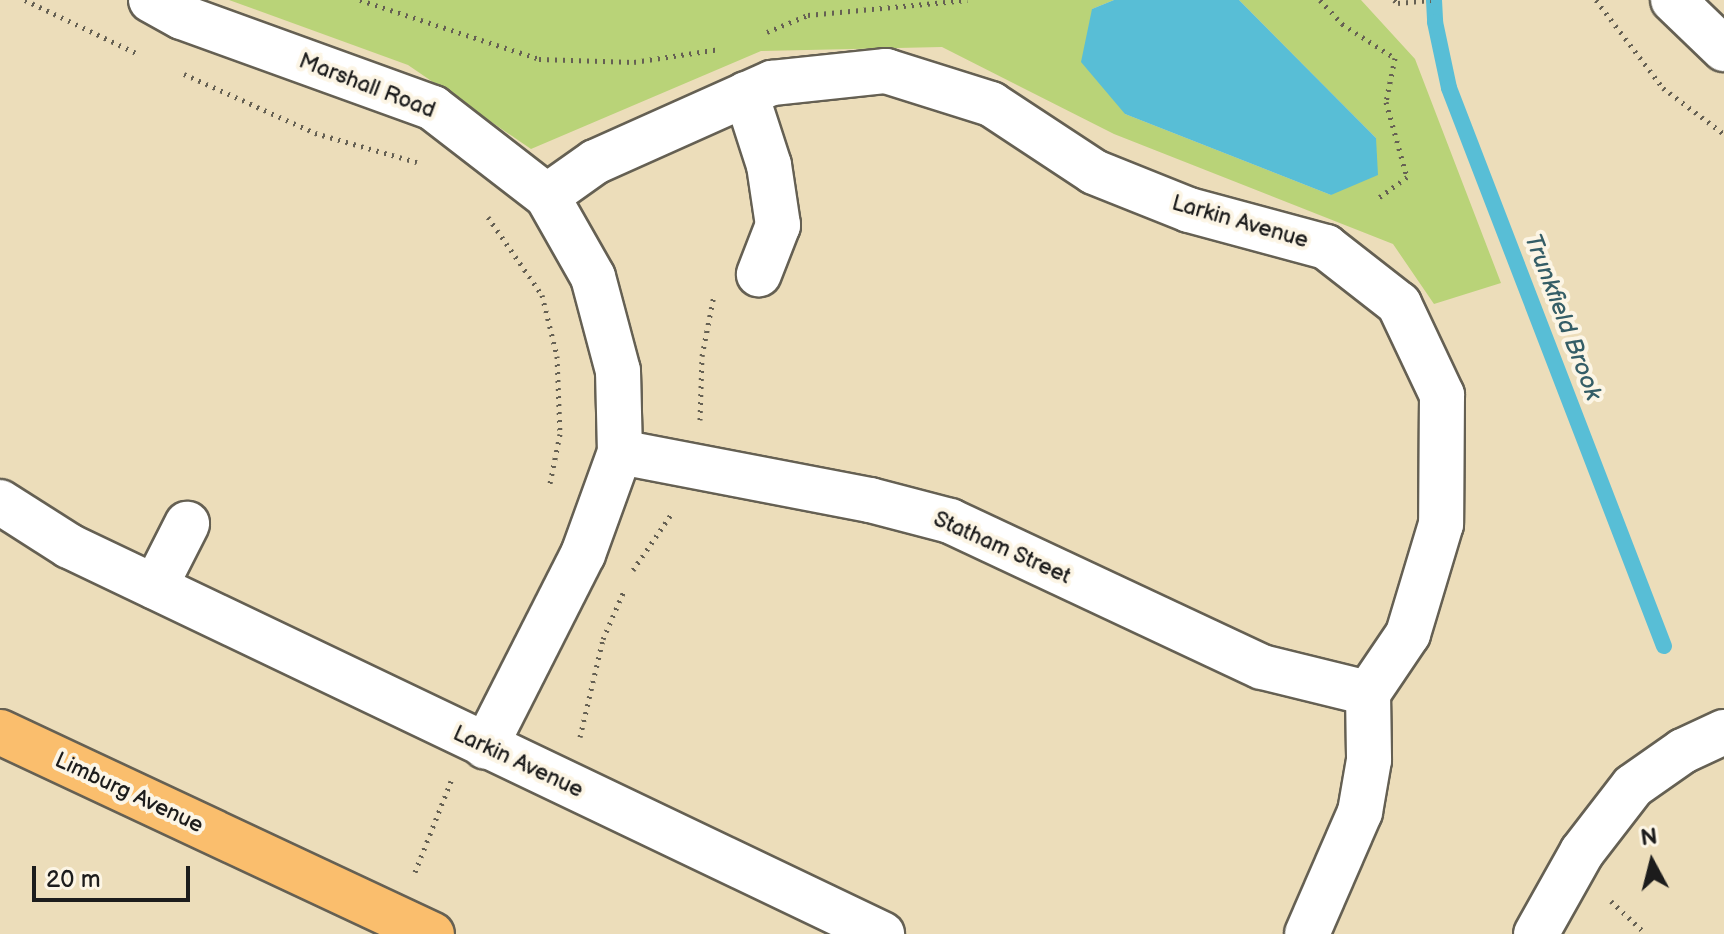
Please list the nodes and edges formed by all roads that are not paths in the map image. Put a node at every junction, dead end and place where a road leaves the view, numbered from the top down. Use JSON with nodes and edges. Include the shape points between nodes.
{"nodes":[{"id":1,"x":151,"y":0,"type":"edge"},
{"id":2,"x":1673,"y":0,"type":"edge"},
{"id":3,"x":1724,"y":49,"type":"edge"},
{"id":4,"x":746,"y":94,"type":"junction"},
{"id":5,"x":547,"y":196,"type":"junction"},
{"id":6,"x":759,"y":274,"type":"dead end"},
{"id":7,"x":620,"y":452,"type":"junction"},
{"id":8,"x":0,"y":502,"type":"edge"},
{"id":9,"x":187,"y":524,"type":"dead end"},
{"id":10,"x":155,"y":587,"type":"junction"},
{"id":11,"x":1368,"y":693,"type":"junction"},
{"id":12,"x":0,"y":732,"type":"edge"},
{"id":13,"x":1724,"y":732,"type":"edge"},
{"id":14,"x":476,"y":742,"type":"junction"},
{"id":15,"x":406,"y":929,"type":"edge"},
{"id":16,"x":882,"y":934,"type":"edge"},
{"id":17,"x":1307,"y":934,"type":"edge"},
{"id":18,"x":1536,"y":934,"type":"edge"}],
"edges":[{"from":1,"to":5,"type":"street","name":"Marshall Road","via":[[182,17],[433,108]]},
{"from":2,"to":3,"type":"street"},
{"from":4,"to":5,"type":"street","name":"Larkin Avenue","via":[[595,162]]},
{"from":4,"to":6,"type":"street","via":[[769,165],[778,225]]},
{"from":4,"to":11,"type":"street","name":"Larkin Avenue","via":[[772,83],[886,71],[991,104],[1094,172],[1189,210],[1326,247],[1399,304],[1442,395],[1441,524],[1408,634]]},
{"from":5,"to":7,"type":"street","name":"Marshall Road","via":[[593,277],[618,371]]},
{"from":7,"to":11,"type":"street","name":"Statham Street","via":[[870,500],[950,521],[1262,667]]},
{"from":7,"to":14,"type":"street","name":"Marshall Road","via":[[583,554]]},
{"from":8,"to":10,"type":"street","name":"Larkin Avenue","via":[[69,546]]},
{"from":9,"to":10,"type":"street"},
{"from":10,"to":14,"type":"street","name":"Larkin Avenue"},
{"from":11,"to":17,"type":"street","via":[[1369,760],[1360,812]]},
{"from":12,"to":15,"type":"main road","name":"Limburg Avenue"},
{"from":13,"to":18,"type":"street","via":[[1683,751],[1633,786],[1582,852]]},
{"from":14,"to":16,"type":"street","name":"Larkin Avenue"}]}
